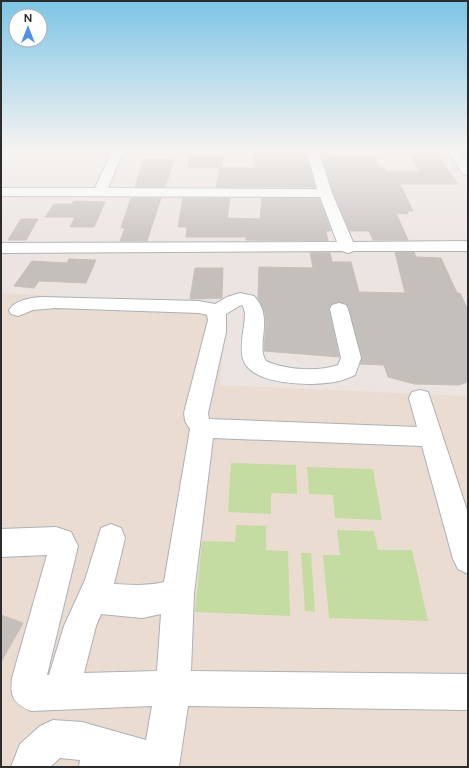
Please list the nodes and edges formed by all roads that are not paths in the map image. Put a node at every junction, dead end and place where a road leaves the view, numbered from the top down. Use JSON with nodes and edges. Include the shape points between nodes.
{"nodes":[{"id":1,"x":103,"y":185,"type":"edge"},
{"id":2,"x":323,"y":185,"type":"edge"},
{"id":3,"x":1,"y":192,"type":"edge"},
{"id":4,"x":100,"y":192,"type":"junction"},
{"id":5,"x":325,"y":193,"type":"junction"},
{"id":6,"x":468,"y":246,"type":"edge"},
{"id":7,"x":1,"y":248,"type":"edge"},
{"id":8,"x":348,"y":248,"type":"junction"},
{"id":9,"x":339,"y":309,"type":"dead end"},
{"id":10,"x":18,"y":310,"type":"dead end"},
{"id":11,"x":216,"y":312,"type":"junction"},
{"id":12,"x":420,"y":398,"type":"dead end"},
{"id":13,"x":202,"y":428,"type":"junction"},
{"id":14,"x":431,"y":437,"type":"junction"},
{"id":15,"x":458,"y":495,"type":"edge"},
{"id":16,"x":111,"y":538,"type":"dead end"},
{"id":17,"x":1,"y":543,"type":"edge"},
{"id":18,"x":468,"y":559,"type":"edge"},
{"id":19,"x":178,"y":593,"type":"junction"},
{"id":20,"x":93,"y":598,"type":"junction"},
{"id":21,"x":173,"y":688,"type":"junction"},
{"id":22,"x":62,"y":692,"type":"junction"},
{"id":23,"x":468,"y":692,"type":"edge"},
{"id":24,"x":100,"y":756,"type":"edge"},
{"id":25,"x":160,"y":765,"type":"edge"},
{"id":26,"x":30,"y":767,"type":"edge"}],
"edges":[{"from":1,"to":4,"type":"street"},
{"from":2,"to":5,"type":"street"},
{"from":3,"to":4,"type":"street"},
{"from":4,"to":5,"type":"street"},
{"from":5,"to":8,"type":"street"},
{"from":6,"to":8,"type":"street"},
{"from":7,"to":8,"type":"street"},
{"from":9,"to":11,"type":"street","via":[[351,358],[347,370],[335,374],[290,376],[262,368],[254,362],[252,354],[256,320],[248,299],[240,299]]},
{"from":10,"to":11,"type":"street","via":[[32,304],[56,302],[199,307],[210,308]]},
{"from":11,"to":13,"type":"street","via":[[216,332],[196,413],[197,421]]},
{"from":12,"to":14,"type":"street"},
{"from":13,"to":14,"type":"street"},
{"from":13,"to":19,"type":"street"},
{"from":14,"to":15,"type":"street"},
{"from":15,"to":18,"type":"street"},
{"from":16,"to":20,"type":"street"},
{"from":17,"to":22,"type":"street","via":[[56,541],[64,546],[28,686],[31,693]]},
{"from":19,"to":20,"type":"street","via":[[155,600],[144,599],[142,602]]},
{"from":19,"to":21,"type":"street"},
{"from":20,"to":22,"type":"street","via":[[80,626]]},
{"from":21,"to":22,"type":"street"},
{"from":21,"to":23,"type":"street"},
{"from":21,"to":25,"type":"street"},
{"from":24,"to":25,"type":"street"},
{"from":24,"to":26,"type":"street","via":[[82,741],[53,740],[33,757]]}]}
